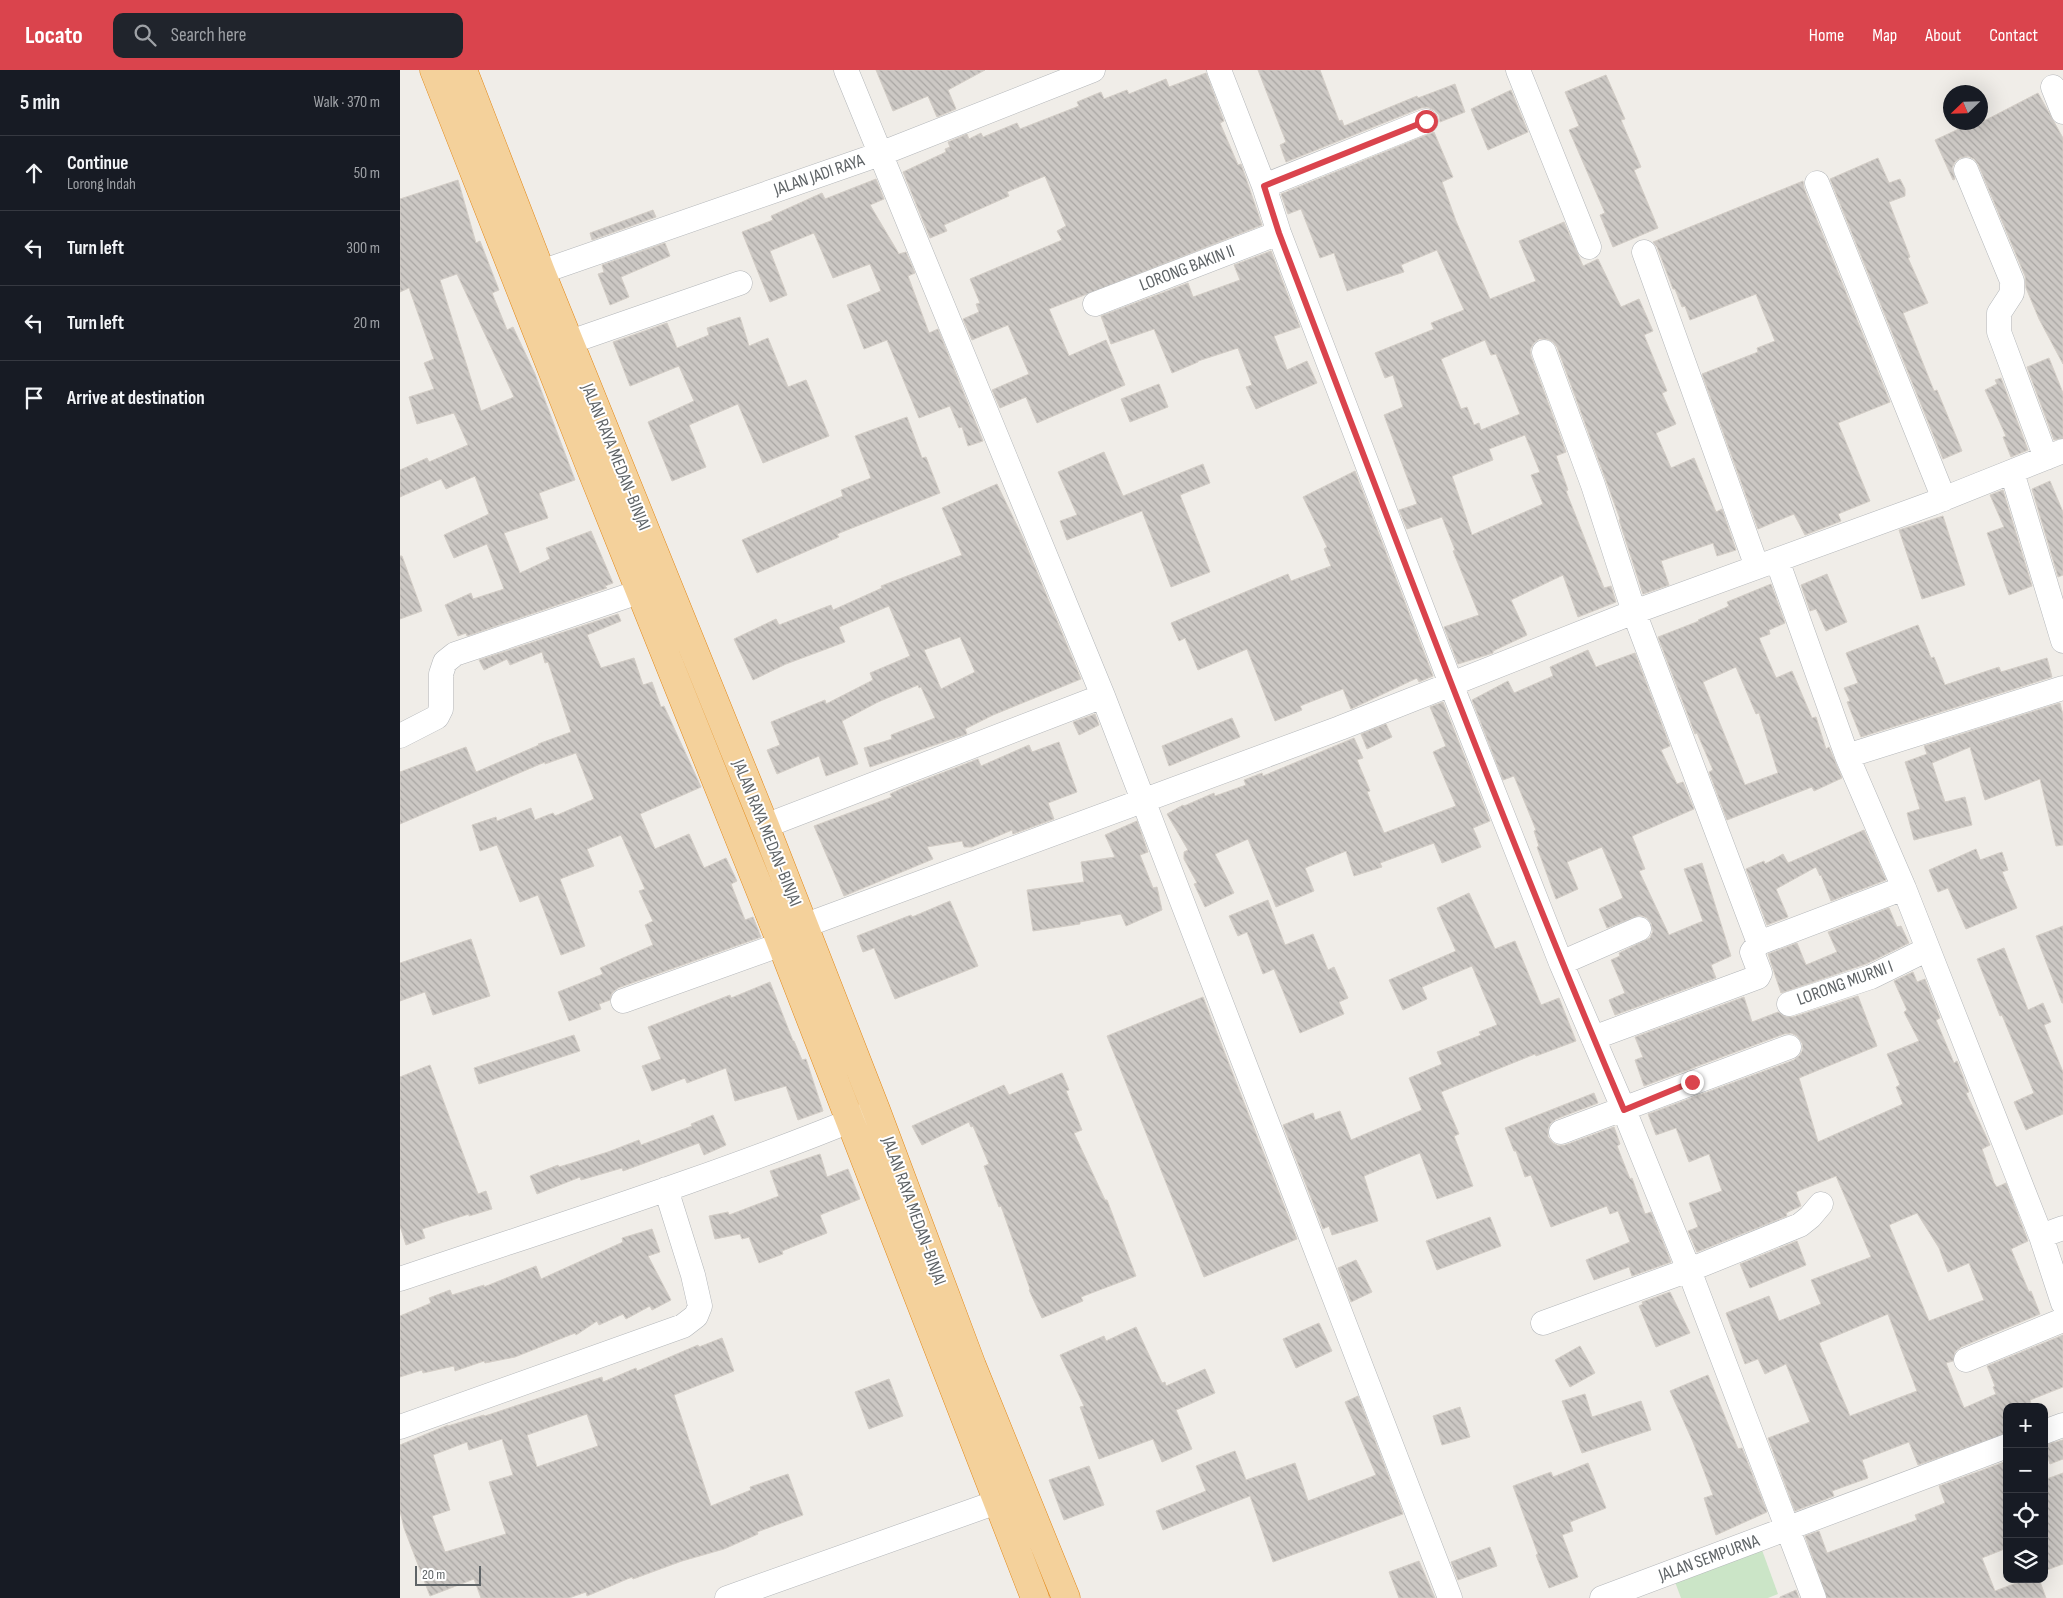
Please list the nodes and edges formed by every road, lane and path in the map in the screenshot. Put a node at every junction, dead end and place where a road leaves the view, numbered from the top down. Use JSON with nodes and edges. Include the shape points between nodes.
{"nodes":[{"id":1,"x":434,"y":70,"type":"edge"},
{"id":2,"x":463,"y":70,"type":"edge"},
{"id":3,"x":846,"y":70,"type":"edge"},
{"id":4,"x":1219,"y":70,"type":"edge"},
{"id":5,"x":1518,"y":70,"type":"edge"},
{"id":6,"x":1084,"y":72,"type":"edge"},
{"id":7,"x":2053,"y":87,"type":"dead end"},
{"id":8,"x":2063,"y":112,"type":"edge"},
{"id":9,"x":1426,"y":121,"type":"dead end"},
{"id":10,"x":880,"y":154,"type":"junction"},
{"id":11,"x":1966,"y":170,"type":"dead end"},
{"id":12,"x":1817,"y":183,"type":"dead end"},
{"id":13,"x":1264,"y":186,"type":"junction"},
{"id":14,"x":1279,"y":233,"type":"junction"},
{"id":15,"x":1589,"y":248,"type":"dead end"},
{"id":16,"x":1644,"y":252,"type":"dead end"},
{"id":17,"x":541,"y":272,"type":"junction"},
{"id":18,"x":740,"y":283,"type":"dead end"},
{"id":19,"x":1095,"y":304,"type":"dead end"},
{"id":20,"x":570,"y":342,"type":"junction"},
{"id":21,"x":1544,"y":352,"type":"dead end"},
{"id":22,"x":2054,"y":455,"type":"edge"},
{"id":23,"x":2012,"y":472,"type":"junction"},
{"id":24,"x":1944,"y":499,"type":"junction"},
{"id":25,"x":1767,"y":563,"type":"junction"},
{"id":26,"x":640,"y":592,"type":"junction"},
{"id":27,"x":1634,"y":612,"type":"junction"},
{"id":28,"x":2063,"y":641,"type":"edge"},
{"id":29,"x":1452,"y":684,"type":"junction"},
{"id":30,"x":2063,"y":688,"type":"edge"},
{"id":31,"x":1104,"y":696,"type":"junction"},
{"id":32,"x":400,"y":736,"type":"edge"},
{"id":33,"x":1847,"y":756,"type":"junction"},
{"id":34,"x":1142,"y":800,"type":"junction"},
{"id":35,"x":765,"y":826,"type":"junction"},
{"id":36,"x":1904,"y":888,"type":"junction"},
{"id":37,"x":803,"y":925,"type":"junction"},
{"id":38,"x":1639,"y":929,"type":"dead end"},
{"id":39,"x":780,"y":940,"type":"junction"},
{"id":40,"x":1759,"y":943,"type":"junction"},
{"id":41,"x":1928,"y":949,"type":"junction"},
{"id":42,"x":1561,"y":963,"type":"junction"},
{"id":43,"x":623,"y":1002,"type":"dead end"},
{"id":44,"x":1789,"y":1004,"type":"dead end"},
{"id":45,"x":1593,"y":1038,"type":"junction"},
{"id":46,"x":1789,"y":1047,"type":"dead end"},
{"id":47,"x":876,"y":1110,"type":"junction"},
{"id":48,"x":1624,"y":1110,"type":"junction"},
{"id":49,"x":850,"y":1121,"type":"junction"},
{"id":50,"x":1561,"y":1132,"type":"dead end"},
{"id":51,"x":666,"y":1189,"type":"junction"},
{"id":52,"x":1821,"y":1204,"type":"dead end"},
{"id":53,"x":2052,"y":1232,"type":"edge"},
{"id":54,"x":1689,"y":1270,"type":"junction"},
{"id":55,"x":400,"y":1279,"type":"edge"},
{"id":56,"x":2063,"y":1302,"type":"edge"},
{"id":57,"x":2063,"y":1320,"type":"edge"},
{"id":58,"x":1543,"y":1323,"type":"dead end"},
{"id":59,"x":1966,"y":1360,"type":"dead end"},
{"id":60,"x":2063,"y":1425,"type":"edge"},
{"id":61,"x":400,"y":1427,"type":"edge"},
{"id":62,"x":2048,"y":1431,"type":"edge"},
{"id":63,"x":2003,"y":1448,"type":"edge"},
{"id":64,"x":997,"y":1502,"type":"junction"},
{"id":65,"x":1788,"y":1529,"type":"junction"},
{"id":66,"x":726,"y":1598,"type":"edge"},
{"id":67,"x":1035,"y":1598,"type":"edge"},
{"id":68,"x":1066,"y":1598,"type":"edge"},
{"id":69,"x":1450,"y":1598,"type":"edge"},
{"id":70,"x":1602,"y":1598,"type":"edge"},
{"id":71,"x":1814,"y":1598,"type":"edge"}],
"edges":[{"from":1,"to":26,"type":"highway","name":"JALAN RAYA MEDAN-BINJAI"},
{"from":2,"to":17,"type":"highway","name":"JALAN RAYA MEDAN-BINJAI"},
{"from":3,"to":10,"type":"street"},
{"from":4,"to":13,"type":"street"},
{"from":5,"to":15,"type":"street"},
{"from":6,"to":10,"type":"street","name":"JALAN JADI RAYA"},
{"from":7,"to":8,"type":"street"},
{"from":9,"to":13,"type":"street"},
{"from":10,"to":17,"type":"street","name":"JALAN JADI RAYA"},
{"from":10,"to":31,"type":"street"},
{"from":11,"to":22,"type":"street","via":[[2012,281],[2012,293],[1999,313],[1999,332]]},
{"from":12,"to":24,"type":"street"},
{"from":13,"to":14,"type":"street"},
{"from":14,"to":19,"type":"street","name":"LORONG BAKIN II"},
{"from":14,"to":29,"type":"street"},
{"from":16,"to":25,"type":"street"},
{"from":17,"to":20,"type":"highway","name":"JALAN RAYA MEDAN-BINJAI"},
{"from":18,"to":20,"type":"street"},
{"from":20,"to":35,"type":"highway","name":"JALAN RAYA MEDAN-BINJAI"},
{"from":21,"to":27,"type":"street","via":[[1593,485]]},
{"from":22,"to":23,"type":"street"},
{"from":23,"to":24,"type":"street"},
{"from":23,"to":28,"type":"street"},
{"from":24,"to":25,"type":"street"},
{"from":25,"to":27,"type":"street"},
{"from":25,"to":33,"type":"street"},
{"from":26,"to":32,"type":"street","via":[[455,654],[445,662],[441,674],[441,709],[437,717]]},
{"from":26,"to":39,"type":"highway","name":"JALAN RAYA MEDAN-BINJAI"},
{"from":27,"to":29,"type":"street"},
{"from":27,"to":40,"type":"street"},
{"from":29,"to":34,"type":"street"},
{"from":29,"to":42,"type":"street"},
{"from":30,"to":33,"type":"street"},
{"from":31,"to":34,"type":"street"},
{"from":31,"to":35,"type":"street"},
{"from":33,"to":36,"type":"street"},
{"from":34,"to":37,"type":"street"},
{"from":34,"to":69,"type":"street"},
{"from":35,"to":37,"type":"highway","name":"JALAN RAYA MEDAN-BINJAI"},
{"from":36,"to":40,"type":"street"},
{"from":36,"to":41,"type":"street"},
{"from":37,"to":39,"type":"street"},
{"from":37,"to":47,"type":"highway","name":"JALAN RAYA MEDAN-BINJAI"},
{"from":38,"to":42,"type":"street"},
{"from":39,"to":43,"type":"street"},
{"from":39,"to":49,"type":"highway","name":"JALAN RAYA MEDAN-BINJAI"},
{"from":40,"to":45,"type":"street","via":[[1752,952],[1760,973],[1758,977]]},
{"from":41,"to":44,"type":"street","name":"LORONG MURNI I","via":[[1857,983]]},
{"from":41,"to":53,"type":"street"},
{"from":42,"to":45,"type":"street"},
{"from":45,"to":48,"type":"street"},
{"from":46,"to":48,"type":"street"},
{"from":47,"to":49,"type":"street"},
{"from":47,"to":68,"type":"highway","name":"JALAN RAYA MEDAN-BINJAI","via":[[972,1366]]},
{"from":48,"to":50,"type":"street"},
{"from":48,"to":54,"type":"street"},
{"from":49,"to":51,"type":"street"},
{"from":49,"to":64,"type":"highway","name":"JALAN RAYA MEDAN-BINJAI"},
{"from":51,"to":55,"type":"street"},
{"from":51,"to":61,"type":"street","via":[[693,1275],[700,1306],[696,1316],[682,1326]]},
{"from":52,"to":54,"type":"street","via":[[1800,1225]]},
{"from":53,"to":56,"type":"street"},
{"from":54,"to":58,"type":"street"},
{"from":54,"to":65,"type":"street"},
{"from":57,"to":59,"type":"street"},
{"from":60,"to":62,"type":"street"},
{"from":63,"to":65,"type":"street","name":"JALAN SEMPURNA"},
{"from":64,"to":66,"type":"street"},
{"from":64,"to":67,"type":"highway","name":"JALAN RAYA MEDAN-BINJAI"},
{"from":65,"to":70,"type":"street","name":"JALAN SEMPURNA"},
{"from":65,"to":71,"type":"street"}]}
